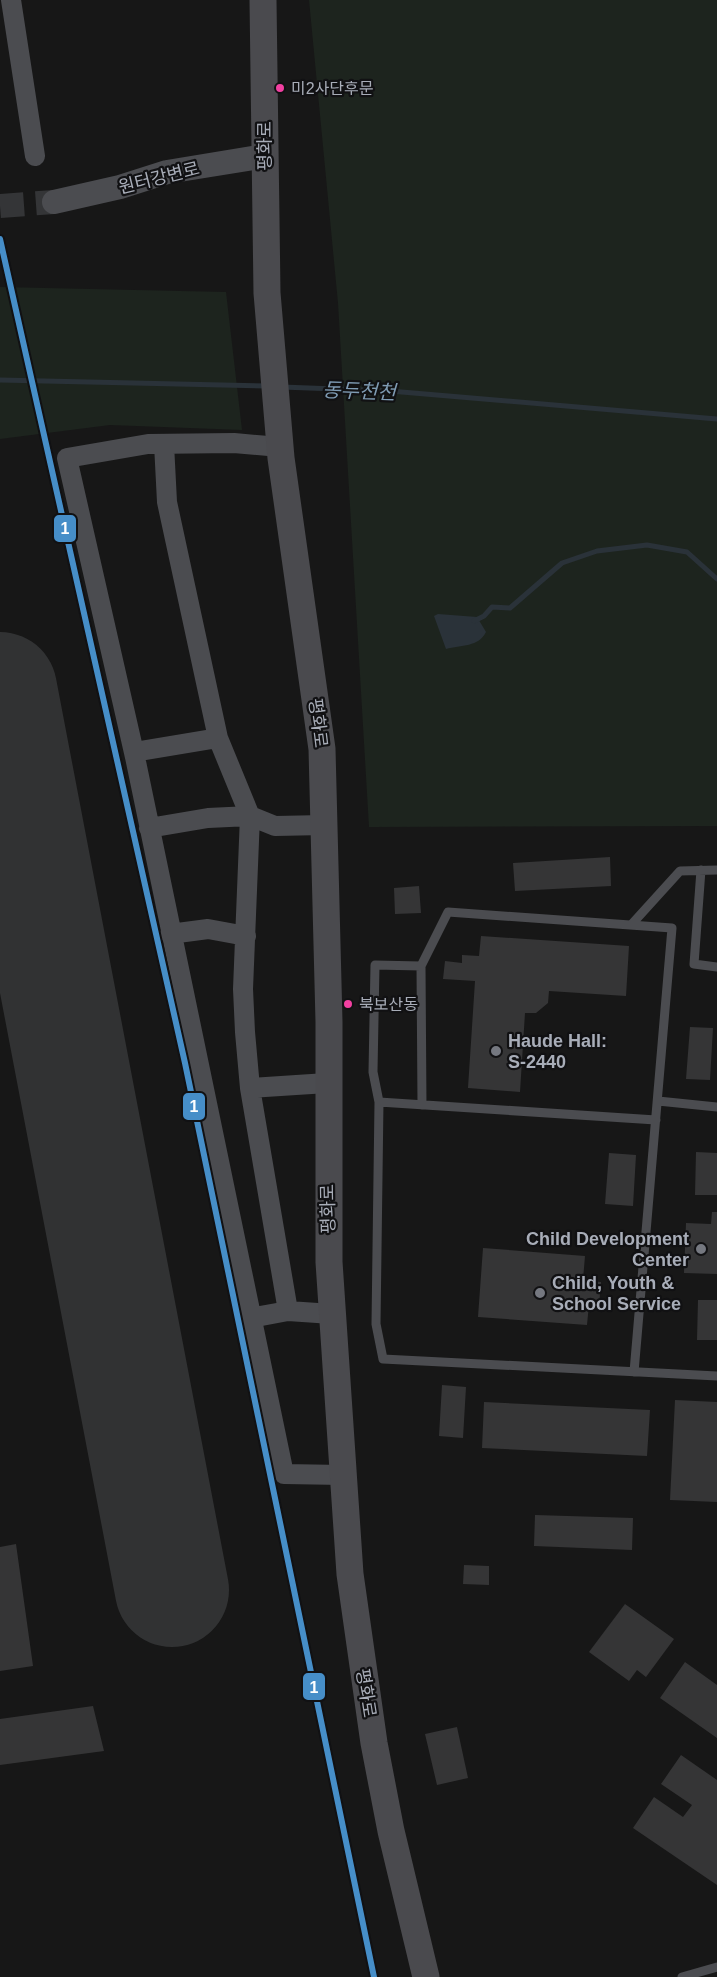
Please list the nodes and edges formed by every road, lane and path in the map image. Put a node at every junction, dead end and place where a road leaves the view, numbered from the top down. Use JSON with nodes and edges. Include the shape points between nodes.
{"nodes":[{"id":1,"x":11,"y":0,"type":"edge"},
{"id":2,"x":263,"y":0,"type":"edge"},
{"id":3,"x":35,"y":156,"type":"dead end"},
{"id":4,"x":265,"y":156,"type":"junction"},
{"id":5,"x":54,"y":202,"type":"tunnel mouth"},
{"id":6,"x":279,"y":441,"type":"junction"},
{"id":7,"x":164,"y":444,"type":"junction"},
{"id":8,"x":218,"y":738,"type":"junction"},
{"id":9,"x":134,"y":752,"type":"junction"},
{"id":10,"x":250,"y":816,"type":"junction"},
{"id":11,"x":324,"y":825,"type":"junction"},
{"id":12,"x":149,"y":828,"type":"junction"},
{"id":13,"x":701,"y":870,"type":"junction"},
{"id":14,"x":717,"y":870,"type":"edge"},
{"id":15,"x":631,"y":925,"type":"junction"},
{"id":16,"x":171,"y":933,"type":"junction"},
{"id":17,"x":246,"y":936,"type":"junction"},
{"id":18,"x":422,"y":966,"type":"junction"},
{"id":19,"x":717,"y":967,"type":"edge"},
{"id":20,"x":327,"y":1083,"type":"junction"},
{"id":21,"x":250,"y":1088,"type":"junction"},
{"id":22,"x":658,"y":1101,"type":"junction"},
{"id":23,"x":379,"y":1102,"type":"junction"},
{"id":24,"x":422,"y":1105,"type":"junction"},
{"id":25,"x":717,"y":1107,"type":"edge"},
{"id":26,"x":656,"y":1120,"type":"junction"},
{"id":27,"x":288,"y":1311,"type":"junction"},
{"id":28,"x":332,"y":1314,"type":"junction"},
{"id":29,"x":250,"y":1318,"type":"junction"},
{"id":30,"x":634,"y":1372,"type":"junction"},
{"id":31,"x":717,"y":1376,"type":"edge"},
{"id":32,"x":343,"y":1475,"type":"junction"},
{"id":33,"x":717,"y":1967,"type":"edge"},
{"id":34,"x":426,"y":1977,"type":"edge"},
{"id":35,"x":682,"y":1977,"type":"edge"}],
"edges":[{"from":1,"to":3,"type":"street"},
{"from":2,"to":4,"type":"main road","name":"평화로"},
{"from":4,"to":5,"type":"street","name":"원터강변로","via":[[167,172]]},
{"from":4,"to":6,"type":"main road","name":"평화로","via":[[267,293]]},
{"from":6,"to":7,"type":"street"},
{"from":6,"to":11,"type":"main road","name":"평화로","via":[[322,749]]},
{"from":7,"to":8,"type":"street","via":[[166,502]]},
{"from":7,"to":9,"type":"street","via":[[67,458]]},
{"from":8,"to":9,"type":"street"},
{"from":8,"to":10,"type":"street"},
{"from":9,"to":12,"type":"street"},
{"from":10,"to":11,"type":"street","via":[[275,826]]},
{"from":10,"to":12,"type":"street"},
{"from":10,"to":17,"type":"street"},
{"from":11,"to":20,"type":"main road","name":"평화로"},
{"from":12,"to":16,"type":"street"},
{"from":13,"to":14,"type":"lane"},
{"from":13,"to":15,"type":"lane","via":[[680,871]]},
{"from":13,"to":19,"type":"lane","via":[[694,964]]},
{"from":15,"to":18,"type":"lane","via":[[448,912]]},
{"from":15,"to":22,"type":"lane","via":[[672,928]]},
{"from":16,"to":17,"type":"street","via":[[208,929]]},
{"from":16,"to":29,"type":"street"},
{"from":17,"to":21,"type":"street","via":[[243,989]]},
{"from":18,"to":23,"type":"lane","via":[[375,965],[373,1072]]},
{"from":18,"to":24,"type":"lane"},
{"from":20,"to":21,"type":"street"},
{"from":20,"to":28,"type":"main road","name":"평화로"},
{"from":21,"to":27,"type":"street"},
{"from":22,"to":25,"type":"lane"},
{"from":22,"to":26,"type":"lane"},
{"from":23,"to":24,"type":"lane"},
{"from":23,"to":30,"type":"lane","via":[[376,1324],[383,1359]]},
{"from":24,"to":26,"type":"lane"},
{"from":26,"to":30,"type":"lane"},
{"from":27,"to":28,"type":"street"},
{"from":27,"to":29,"type":"street"},
{"from":28,"to":32,"type":"main road","name":"평화로"},
{"from":29,"to":32,"type":"street","via":[[284,1474]]},
{"from":30,"to":31,"type":"lane"},
{"from":32,"to":34,"type":"main road","name":"평화로","via":[[356,1626],[372,1731]]},
{"from":33,"to":35,"type":"lane"}]}
